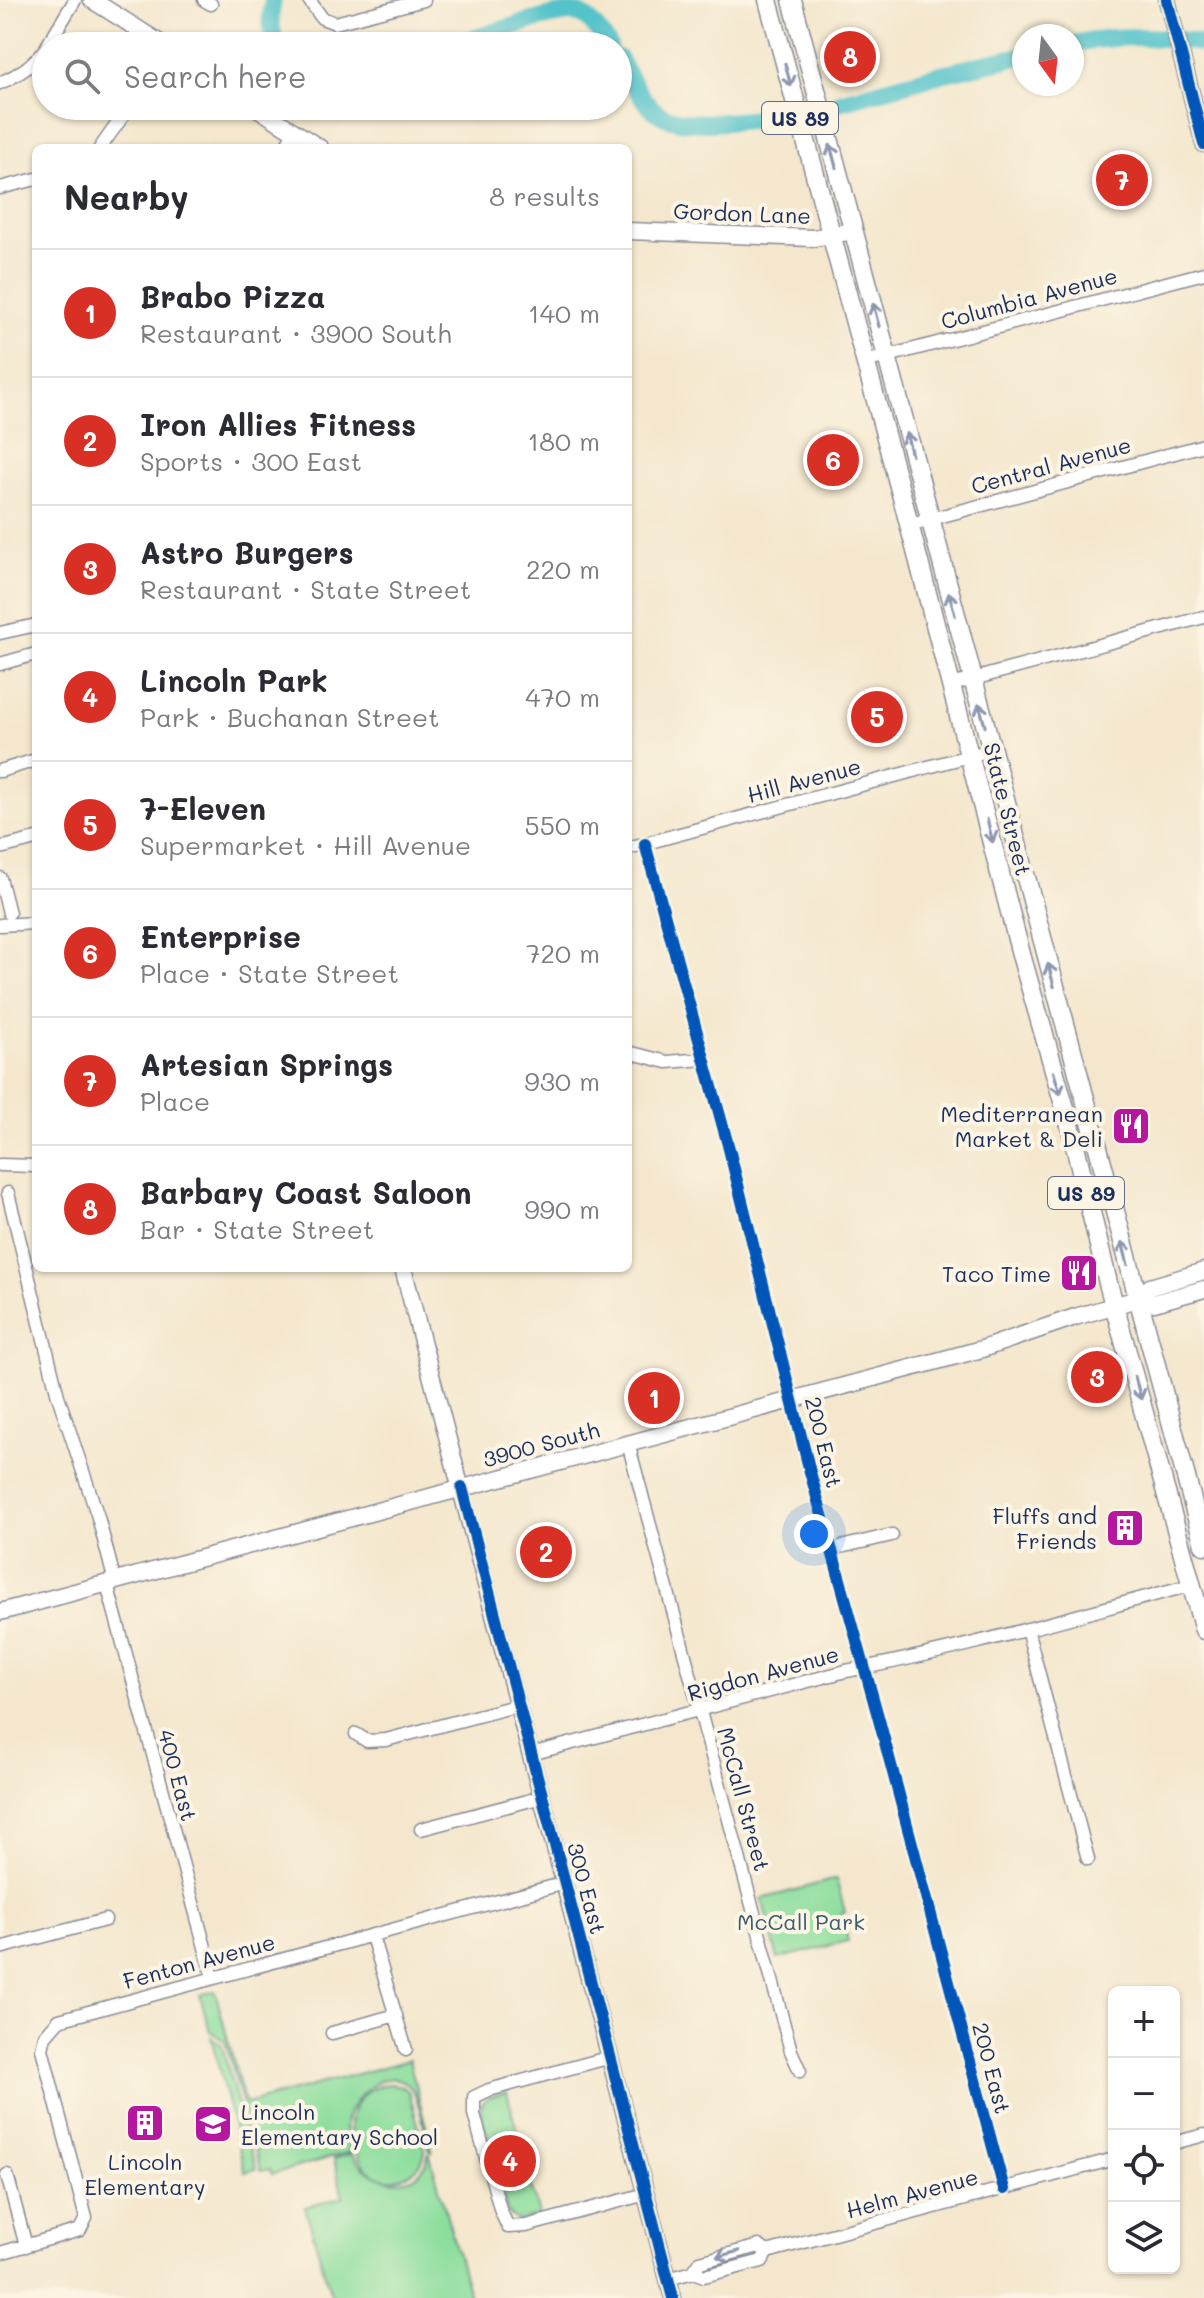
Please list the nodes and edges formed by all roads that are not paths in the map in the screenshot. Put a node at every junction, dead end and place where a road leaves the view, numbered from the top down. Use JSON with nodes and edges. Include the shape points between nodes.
{"nodes":[{"id":1,"x":75,"y":0,"type":"edge"},
{"id":2,"x":92,"y":0,"type":"edge"},
{"id":3,"x":309,"y":0,"type":"edge"},
{"id":4,"x":424,"y":0,"type":"edge"},
{"id":5,"x":768,"y":0,"type":"edge"},
{"id":6,"x":792,"y":0,"type":"edge"},
{"id":7,"x":1168,"y":2,"type":"edge"},
{"id":8,"x":56,"y":32,"type":"edge"},
{"id":9,"x":143,"y":32,"type":"edge"},
{"id":10,"x":32,"y":65,"type":"edge"},
{"id":11,"x":0,"y":83,"type":"edge"},
{"id":12,"x":120,"y":120,"type":"edge"},
{"id":13,"x":269,"y":120,"type":"edge"},
{"id":14,"x":291,"y":140,"type":"edge"},
{"id":15,"x":103,"y":144,"type":"edge"},
{"id":16,"x":1204,"y":144,"type":"edge"},
{"id":17,"x":32,"y":180,"type":"edge"},
{"id":18,"x":0,"y":188,"type":"edge"},
{"id":19,"x":632,"y":231,"type":"edge"},
{"id":20,"x":853,"y":231,"type":"junction"},
{"id":21,"x":831,"y":236,"type":"junction"},
{"id":22,"x":1204,"y":273,"type":"edge"},
{"id":23,"x":887,"y":356,"type":"junction"},
{"id":24,"x":865,"y":362,"type":"junction"},
{"id":25,"x":1204,"y":445,"type":"edge"},
{"id":26,"x":930,"y":519,"type":"junction"},
{"id":27,"x":909,"y":525,"type":"junction"},
{"id":28,"x":1204,"y":617,"type":"edge"},
{"id":29,"x":32,"y":626,"type":"edge"},
{"id":30,"x":0,"y":633,"type":"edge"},
{"id":31,"x":32,"y":655,"type":"edge"},
{"id":32,"x":0,"y":664,"type":"edge"},
{"id":33,"x":972,"y":679,"type":"junction"},
{"id":34,"x":951,"y":685,"type":"junction"},
{"id":35,"x":991,"y":750,"type":"junction"},
{"id":36,"x":970,"y":756,"type":"junction"},
{"id":37,"x":32,"y":761,"type":"edge"},
{"id":38,"x":0,"y":771,"type":"edge"},
{"id":39,"x":32,"y":840,"type":"edge"},
{"id":40,"x":645,"y":844,"type":"junction"},
{"id":41,"x":632,"y":847,"type":"edge"},
{"id":42,"x":0,"y":848,"type":"edge"},
{"id":43,"x":0,"y":878,"type":"edge"},
{"id":44,"x":9,"y":913,"type":"dead end"},
{"id":45,"x":32,"y":923,"type":"edge"},
{"id":46,"x":0,"y":925,"type":"edge"},
{"id":47,"x":632,"y":1053,"type":"edge"},
{"id":48,"x":704,"y":1059,"type":"junction"},
{"id":49,"x":0,"y":1165,"type":"edge"},
{"id":50,"x":32,"y":1166,"type":"edge"},
{"id":51,"x":8,"y":1193,"type":"dead end"},
{"id":52,"x":1204,"y":1271,"type":"edge"},
{"id":53,"x":404,"y":1272,"type":"edge"},
{"id":54,"x":1204,"y":1289,"type":"edge"},
{"id":55,"x":1137,"y":1299,"type":"junction"},
{"id":56,"x":1115,"y":1305,"type":"junction"},
{"id":57,"x":793,"y":1399,"type":"junction"},
{"id":58,"x":628,"y":1443,"type":"junction"},
{"id":59,"x":462,"y":1488,"type":"junction"},
{"id":60,"x":892,"y":1535,"type":"dead end"},
{"id":61,"x":1204,"y":1545,"type":"edge"},
{"id":62,"x":832,"y":1549,"type":"junction"},
{"id":63,"x":111,"y":1583,"type":"junction"},
{"id":64,"x":1191,"y":1585,"type":"junction"},
{"id":65,"x":0,"y":1612,"type":"edge"},
{"id":66,"x":1027,"y":1629,"type":"junction"},
{"id":67,"x":1204,"y":1630,"type":"edge"},
{"id":68,"x":864,"y":1668,"type":"junction"},
{"id":69,"x":519,"y":1705,"type":"junction"},
{"id":70,"x":699,"y":1711,"type":"junction"},
{"id":71,"x":356,"y":1734,"type":"dead end"},
{"id":72,"x":531,"y":1754,"type":"junction"},
{"id":73,"x":542,"y":1797,"type":"junction"},
{"id":74,"x":421,"y":1829,"type":"dead end"},
{"id":75,"x":1088,"y":1859,"type":"dead end"},
{"id":76,"x":565,"y":1883,"type":"junction"},
{"id":77,"x":105,"y":1920,"type":"dead end"},
{"id":78,"x":372,"y":1936,"type":"junction"},
{"id":79,"x":0,"y":1948,"type":"edge"},
{"id":80,"x":213,"y":1977,"type":"junction"},
{"id":81,"x":396,"y":2015,"type":"junction"},
{"id":82,"x":332,"y":2033,"type":"dead end"},
{"id":83,"x":406,"y":2050,"type":"dead end"},
{"id":84,"x":611,"y":2057,"type":"junction"},
{"id":85,"x":800,"y":2071,"type":"dead end"},
{"id":86,"x":1204,"y":2135,"type":"edge"},
{"id":87,"x":1180,"y":2141,"type":"edge"},
{"id":88,"x":1108,"y":2161,"type":"edge"},
{"id":89,"x":7,"y":2175,"type":"dead end"},
{"id":90,"x":1004,"y":2189,"type":"junction"},
{"id":91,"x":646,"y":2194,"type":"junction"},
{"id":92,"x":26,"y":2246,"type":"junction"},
{"id":93,"x":0,"y":2253,"type":"edge"},
{"id":94,"x":668,"y":2279,"type":"junction"},
{"id":95,"x":673,"y":2298,"type":"edge"}],
"edges":[{"from":1,"to":8,"type":"street"},
{"from":2,"to":9,"type":"street"},
{"from":3,"to":4,"type":"street","via":[[322,18],[339,23]]},
{"from":5,"to":21,"type":"main road","name":"State Street","number":"US 89","one_way":true},
{"from":20,"to":6,"type":"main road","name":"State Street","number":"US 89","one_way":true},
{"from":7,"to":16,"type":"street"},
{"from":10,"to":11,"type":"street"},
{"from":12,"to":15,"type":"street"},
{"from":13,"to":14,"type":"street"},
{"from":17,"to":18,"type":"street"},
{"from":19,"to":21,"type":"street","name":"Gordon Lane"},
{"from":20,"to":21,"type":"street","name":"Gordon Lane"},
{"from":23,"to":20,"type":"main road","name":"State Street","number":"US 89","one_way":true},
{"from":21,"to":24,"type":"main road","name":"State Street","number":"US 89"},
{"from":22,"to":23,"type":"street","name":"Columbia Avenue"},
{"from":23,"to":24,"type":"street","name":"Columbia Avenue"},
{"from":26,"to":23,"type":"main road","name":"State Street","number":"US 89","one_way":true},
{"from":24,"to":27,"type":"main road","name":"State Street","number":"US 89"},
{"from":25,"to":26,"type":"street","name":"Central Avenue"},
{"from":26,"to":27,"type":"street","name":"Central Avenue"},
{"from":33,"to":26,"type":"main road","name":"State Street","number":"US 89","one_way":true},
{"from":27,"to":34,"type":"main road","name":"State Street","number":"US 89"},
{"from":28,"to":33,"type":"street"},
{"from":29,"to":30,"type":"street"},
{"from":31,"to":32,"type":"street"},
{"from":33,"to":34,"type":"street"},
{"from":35,"to":33,"type":"main road","name":"State Street","number":"US 89","one_way":true},
{"from":34,"to":36,"type":"main road","name":"State Street","number":"US 89"},
{"from":35,"to":36,"type":"street","name":"Hill Avenue"},
{"from":55,"to":35,"type":"main road","name":"State Street","number":"US 89","one_way":true},
{"from":36,"to":40,"type":"street","name":"Hill Avenue"},
{"from":36,"to":56,"type":"main road","name":"State Street","number":"US 89","one_way":true},
{"from":37,"to":38,"type":"street"},
{"from":39,"to":42,"type":"street"},
{"from":40,"to":41,"type":"street","name":"Hill Avenue"},
{"from":40,"to":48,"type":"street","name":"200 East"},
{"from":43,"to":44,"type":"street"},
{"from":45,"to":46,"type":"street"},
{"from":47,"to":48,"type":"street","via":[[667,1062]]},
{"from":48,"to":57,"type":"street","name":"200 East"},
{"from":49,"to":50,"type":"street"},
{"from":51,"to":63,"type":"street","name":"400 East","via":[[58,1396],[98,1517]]},
{"from":52,"to":55,"type":"street","name":"3900 South","via":[[1150,1287]]},
{"from":53,"to":59,"type":"street","name":"300 East"},
{"from":54,"to":55,"type":"street","name":"3900 South","via":[[1154,1303]]},
{"from":55,"to":56,"type":"street","name":"3900 South"},
{"from":55,"to":61,"type":"main road","name":"State Street","number":"US 89"},
{"from":56,"to":57,"type":"street","name":"3900 South","via":[[982,1349]]},
{"from":56,"to":64,"type":"main road","name":"State Street","number":"US 89","one_way":true},
{"from":57,"to":58,"type":"street","name":"3900 South"},
{"from":57,"to":62,"type":"street","name":"200 East"},
{"from":58,"to":59,"type":"street","name":"3900 South"},
{"from":58,"to":70,"type":"street","name":"McCall Street"},
{"from":59,"to":63,"type":"street","name":"3900 South"},
{"from":59,"to":69,"type":"street","name":"300 East"},
{"from":60,"to":62,"type":"street"},
{"from":62,"to":68,"type":"street","name":"200 East"},
{"from":63,"to":65,"type":"street","name":"3900 South"},
{"from":63,"to":80,"type":"street","name":"400 East"},
{"from":64,"to":66,"type":"street","name":"Rigdon Avenue"},
{"from":64,"to":67,"type":"main road","name":"State Street","number":"US 89"},
{"from":66,"to":68,"type":"street","name":"Rigdon Avenue"},
{"from":66,"to":75,"type":"street"},
{"from":68,"to":70,"type":"street","name":"Rigdon Avenue"},
{"from":68,"to":90,"type":"street","name":"200 East"},
{"from":69,"to":71,"type":"street","via":[[386,1740],[367,1741]]},
{"from":69,"to":72,"type":"street","name":"300 East"},
{"from":70,"to":72,"type":"street","name":"Rigdon Avenue"},
{"from":70,"to":85,"type":"street","name":"McCall Street"},
{"from":72,"to":73,"type":"street","name":"300 East"},
{"from":73,"to":74,"type":"street"},
{"from":73,"to":76,"type":"street","name":"300 East"},
{"from":76,"to":78,"type":"street","name":"Fenton Avenue"},
{"from":76,"to":84,"type":"street","name":"300 East"},
{"from":77,"to":79,"type":"street"},
{"from":78,"to":80,"type":"street","name":"Fenton Avenue"},
{"from":78,"to":81,"type":"street"},
{"from":80,"to":92,"type":"street","name":"Fenton Avenue","via":[[68,2017],[45,2036],[45,2063],[86,2218],[80,2230]]},
{"from":81,"to":82,"type":"street"},
{"from":81,"to":83,"type":"street"},
{"from":84,"to":91,"type":"street","name":"300 East"},
{"from":84,"to":91,"type":"street","via":[[489,2090],[474,2097],[474,2114],[508,2227]]},
{"from":86,"to":87,"type":"street"},
{"from":88,"to":90,"type":"street","name":"Helm Avenue"},
{"from":89,"to":92,"type":"street"},
{"from":90,"to":94,"type":"street","name":"Helm Avenue","via":[[767,2252],[759,2246],[700,2262],[693,2272]]},
{"from":91,"to":94,"type":"street","name":"300 East"},
{"from":92,"to":93,"type":"street"},
{"from":94,"to":95,"type":"street","name":"300 East"}]}
